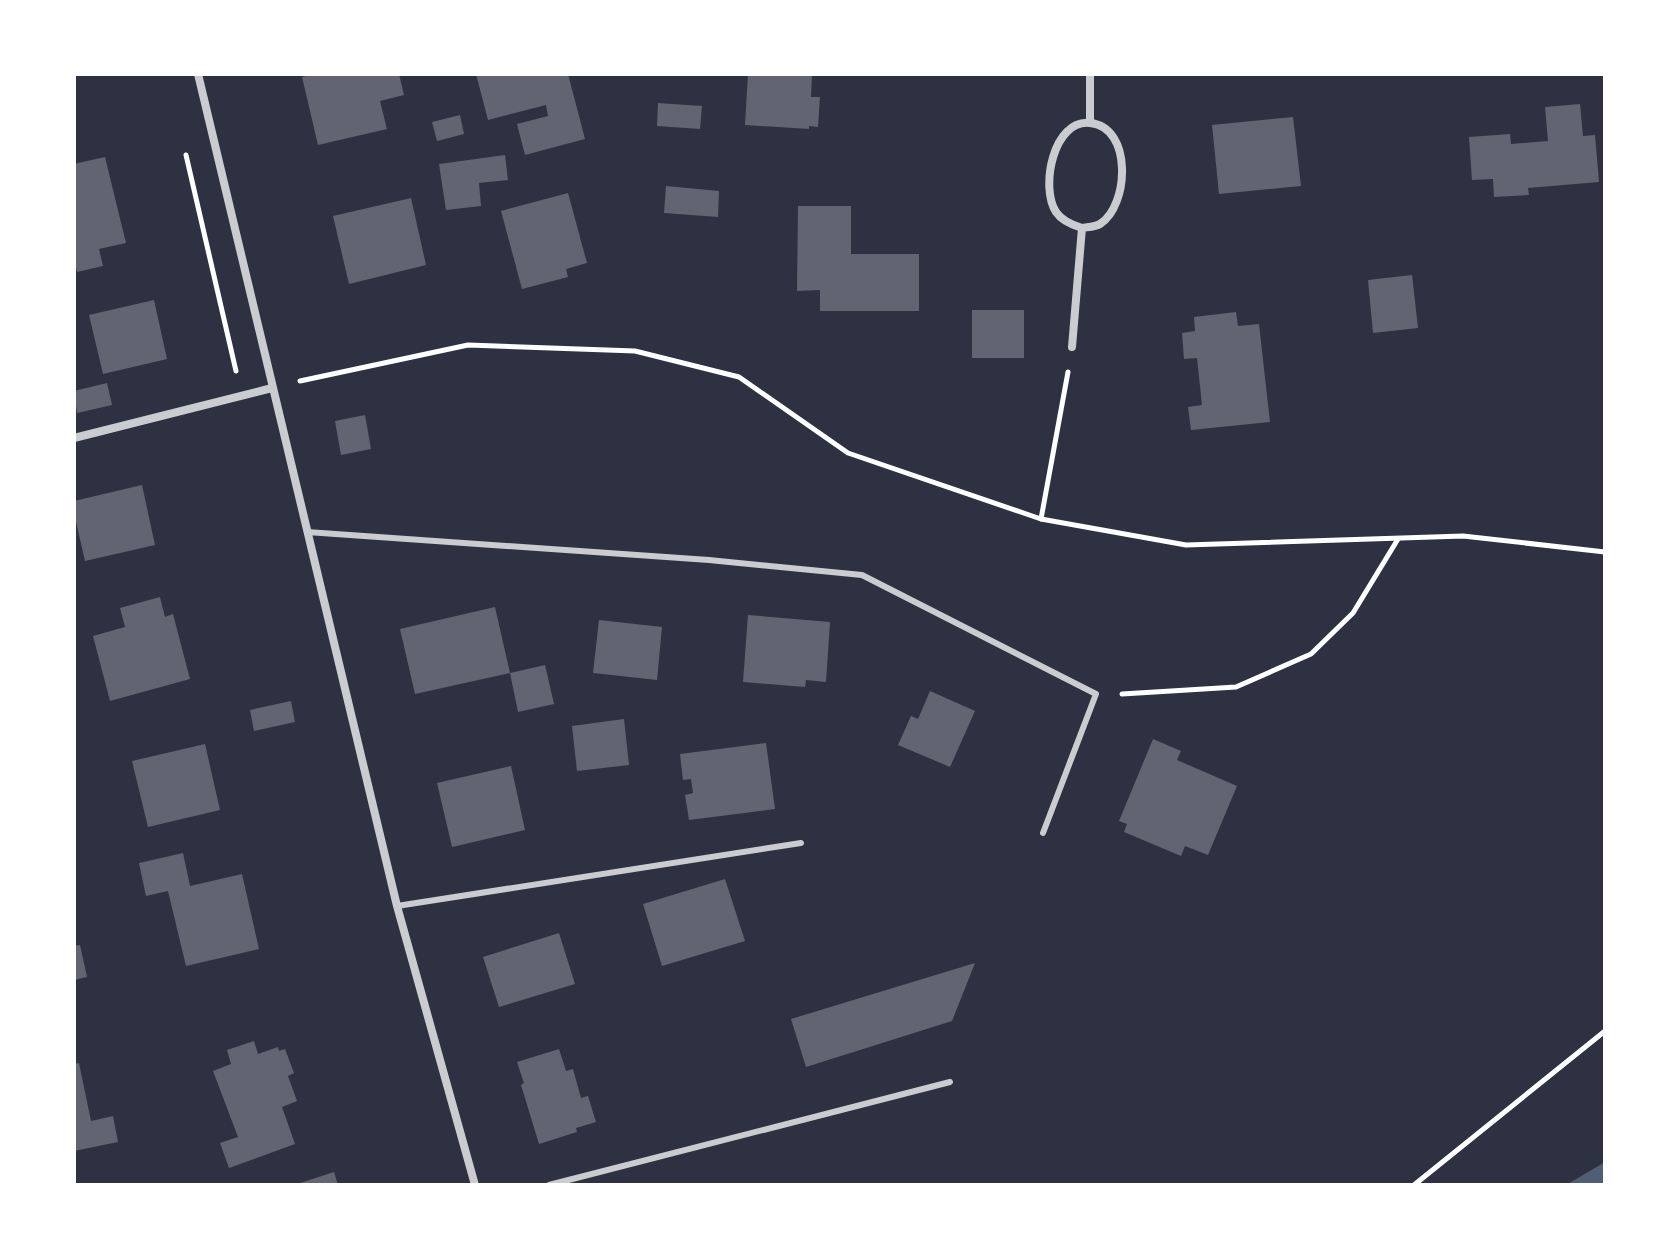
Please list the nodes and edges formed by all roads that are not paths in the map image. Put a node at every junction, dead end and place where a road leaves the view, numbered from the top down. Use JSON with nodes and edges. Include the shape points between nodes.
{"nodes":[{"id":1,"x":198,"y":74,"type":"edge"},
{"id":2,"x":1090,"y":74,"type":"edge"},
{"id":3,"x":1090,"y":123,"type":"junction"},
{"id":4,"x":1082,"y":228,"type":"junction"},
{"id":5,"x":1072,"y":347,"type":"road end"},
{"id":6,"x":272,"y":388,"type":"junction"},
{"id":7,"x":74,"y":438,"type":"edge"},
{"id":8,"x":307,"y":532,"type":"junction"},
{"id":9,"x":1043,"y":833,"type":"dead end"},
{"id":10,"x":801,"y":843,"type":"dead end"},
{"id":11,"x":397,"y":906,"type":"junction"},
{"id":12,"x":950,"y":1082,"type":"dead end"},
{"id":13,"x":475,"y":1185,"type":"edge"},
{"id":14,"x":549,"y":1185,"type":"edge"}],
"edges":[{"from":1,"to":6,"type":"street"},
{"from":2,"to":3,"type":"street"},
{"from":3,"to":4,"type":"street","via":[[1112,135],[1122,165],[1109,215],[1098,225]]},
{"from":3,"to":4,"type":"street","via":[[1069,128],[1061,138],[1049,185],[1057,213]]},
{"from":4,"to":5,"type":"street"},
{"from":6,"to":7,"type":"street"},
{"from":6,"to":8,"type":"street"},
{"from":8,"to":9,"type":"lane","via":[[862,575],[1096,694]]},
{"from":8,"to":11,"type":"street"},
{"from":10,"to":11,"type":"lane"},
{"from":11,"to":13,"type":"street"},
{"from":12,"to":14,"type":"lane"}]}
